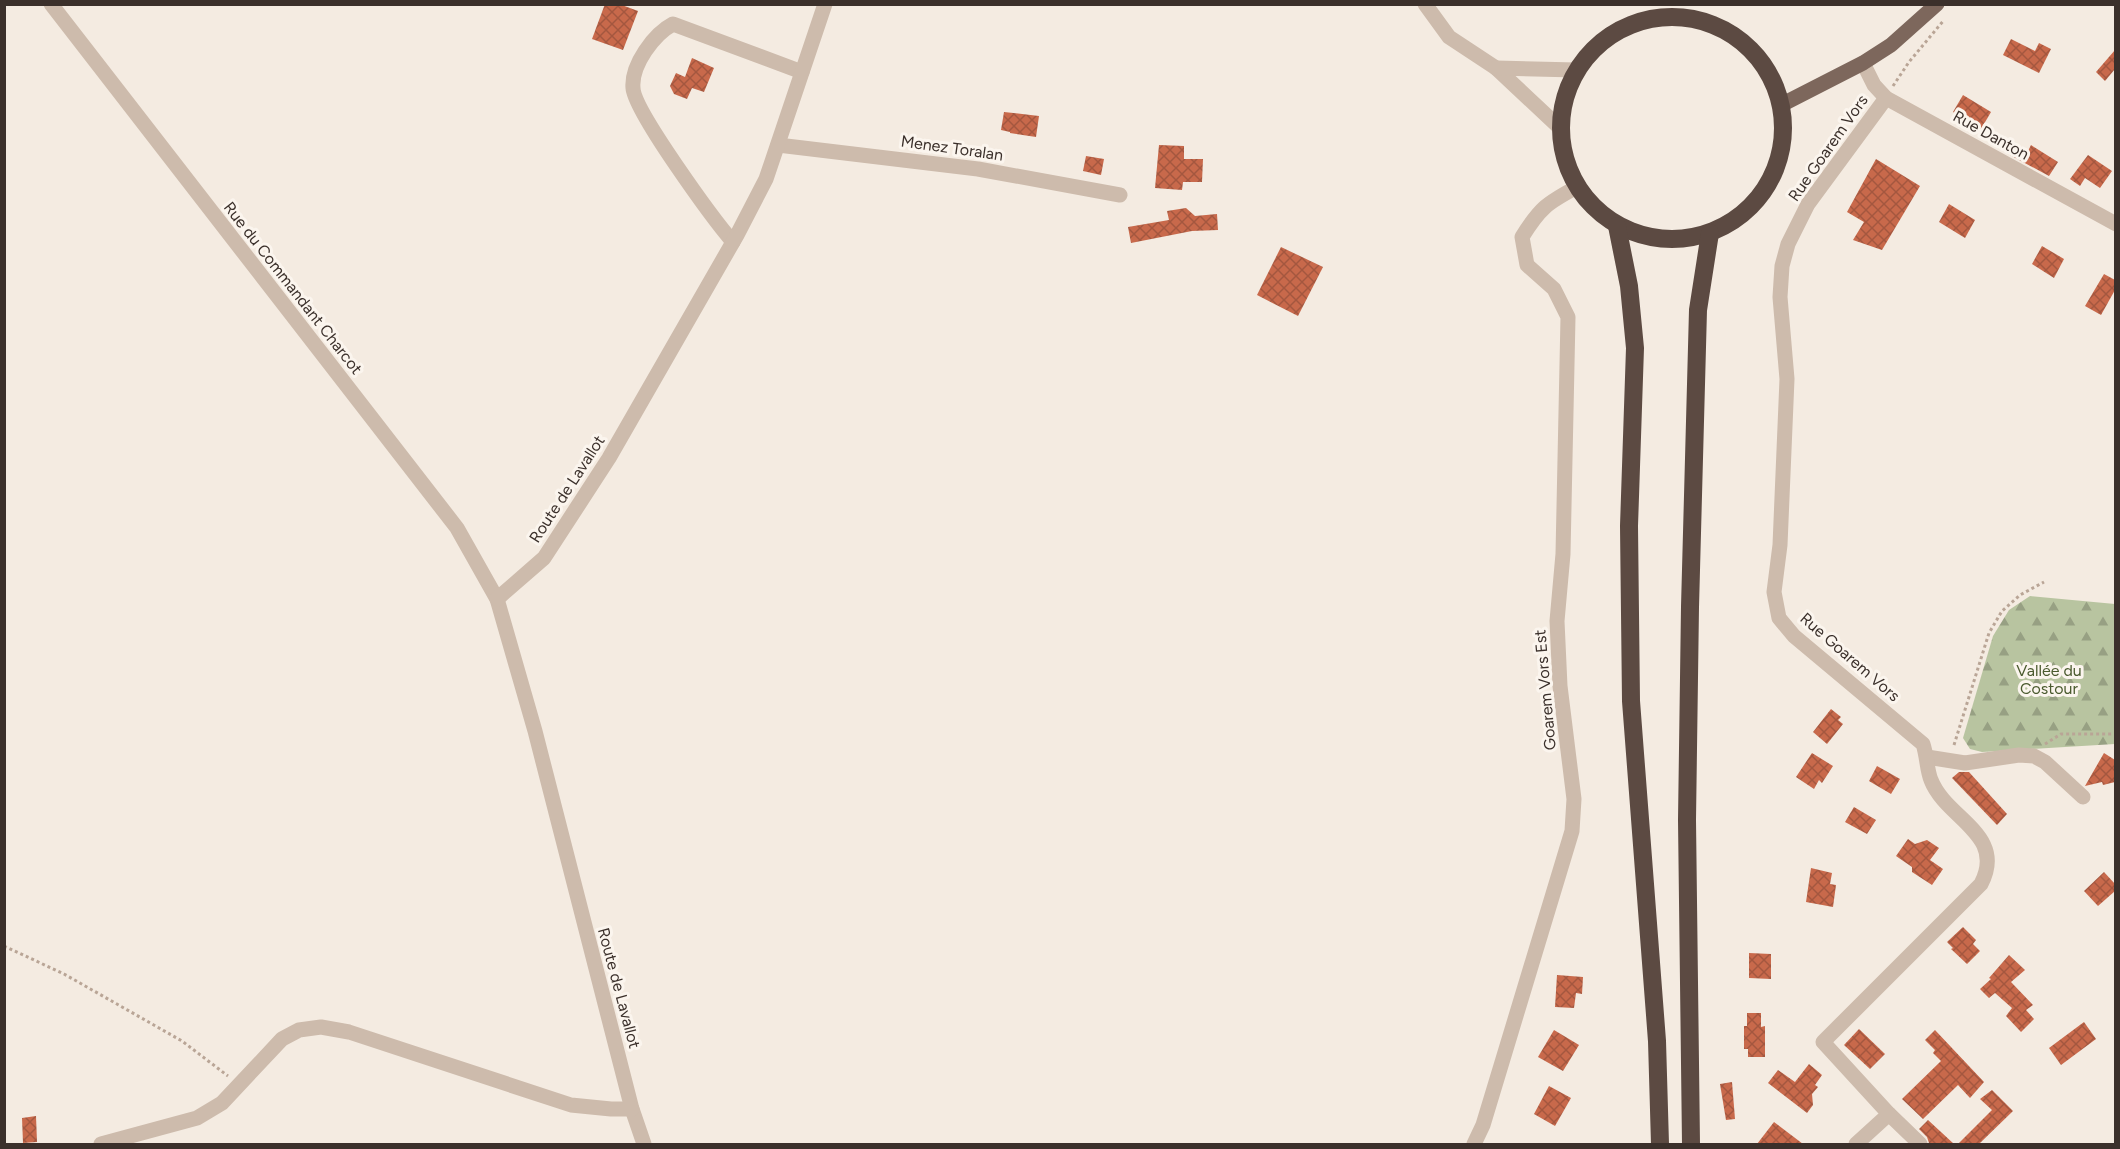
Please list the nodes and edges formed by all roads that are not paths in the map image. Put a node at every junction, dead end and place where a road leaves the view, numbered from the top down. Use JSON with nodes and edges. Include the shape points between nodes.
{"nodes":[{"id":1,"x":51,"y":4,"type":"edge"},
{"id":2,"x":825,"y":4,"type":"edge"},
{"id":3,"x":1425,"y":4,"type":"edge"},
{"id":4,"x":1943,"y":9,"type":"edge"},
{"id":5,"x":1699,"y":12,"type":"edge"},
{"id":6,"x":1638,"y":13,"type":"edge"},
{"id":7,"x":1863,"y":63,"type":"junction"},
{"id":8,"x":1496,"y":68,"type":"junction"},
{"id":9,"x":1576,"y":70,"type":"junction"},
{"id":10,"x":802,"y":72,"type":"junction"},
{"id":11,"x":1886,"y":98,"type":"junction"},
{"id":12,"x":1781,"y":105,"type":"junction"},
{"id":13,"x":1560,"y":128,"type":"junction"},
{"id":14,"x":777,"y":145,"type":"junction"},
{"id":15,"x":1578,"y":187,"type":"junction"},
{"id":16,"x":1120,"y":195,"type":"dead end"},
{"id":17,"x":2115,"y":224,"type":"edge"},
{"id":18,"x":1617,"y":226,"type":"junction"},
{"id":19,"x":1710,"y":233,"type":"junction"},
{"id":20,"x":733,"y":242,"type":"junction"},
{"id":21,"x":497,"y":599,"type":"junction"},
{"id":22,"x":1928,"y":757,"type":"junction"},
{"id":23,"x":2083,"y":797,"type":"dead end"},
{"id":24,"x":632,"y":1109,"type":"junction"},
{"id":25,"x":1889,"y":1114,"type":"junction"},
{"id":26,"x":101,"y":1144,"type":"edge"},
{"id":27,"x":644,"y":1144,"type":"edge"},
{"id":28,"x":1473,"y":1144,"type":"edge"},
{"id":29,"x":1660,"y":1144,"type":"edge"},
{"id":30,"x":1692,"y":1144,"type":"edge"},
{"id":31,"x":1856,"y":1144,"type":"edge"},
{"id":32,"x":1920,"y":1144,"type":"edge"}],
"edges":[{"from":1,"to":21,"type":"street","name":"Rue du Commandant Charcot","via":[[457,528]]},
{"from":2,"to":10,"type":"street","name":"Route de Lavallot"},
{"from":3,"to":8,"type":"street","via":[[1449,36]]},
{"from":4,"to":7,"type":"main road"},
{"from":5,"to":6,"type":"highway","via":[[1669,16]]},
{"from":5,"to":12,"type":"highway","via":[[1753,51],[1771,76]]},
{"from":6,"to":9,"type":"highway","via":[[1592,49]]},
{"from":7,"to":11,"type":"street","name":"Rue Danton"},
{"from":7,"to":12,"type":"main road"},
{"from":8,"to":9,"type":"street"},
{"from":8,"to":13,"type":"street"},
{"from":9,"to":13,"type":"highway","via":[[1564,98]]},
{"from":10,"to":14,"type":"street","name":"Route de Lavallot"},
{"from":10,"to":20,"type":"street","via":[[673,24],[663,29],[634,74],[633,89],[646,119]]},
{"from":11,"to":17,"type":"street","name":"Rue Danton"},
{"from":11,"to":22,"type":"street","name":"Rue Goarem Vors","via":[[1808,204],[1782,266],[1780,297],[1787,379],[1780,545],[1774,592],[1779,618],[1794,636],[1923,744]]},
{"from":12,"to":19,"type":"highway","via":[[1783,136],[1776,168],[1761,195],[1738,218]]},
{"from":13,"to":15,"type":"highway","via":[[1564,159]]},
{"from":14,"to":16,"type":"street","name":"Menez Toralan","via":[[978,169]]},
{"from":14,"to":20,"type":"street","name":"Route de Lavallot","via":[[766,179]]},
{"from":15,"to":18,"type":"highway","via":[[1598,212]]},
{"from":15,"to":28,"type":"street","name":"Goarem Vors Est","via":[[1537,213],[1522,237],[1527,265],[1554,289],[1568,317],[1563,554],[1557,621],[1560,686],[1574,799],[1572,831],[1483,1125]]},
{"from":18,"to":19,"type":"highway","via":[[1653,238],[1682,239]]},
{"from":18,"to":29,"type":"highway","via":[[1629,286],[1635,348],[1629,526],[1631,701],[1657,1041]]},
{"from":19,"to":30,"type":"highway","via":[[1698,310],[1689,607],[1687,820]]},
{"from":20,"to":21,"type":"street","name":"Route de Lavallot","via":[[609,458],[544,558]]},
{"from":21,"to":24,"type":"street","name":"Route de Lavallot"},
{"from":22,"to":23,"type":"street","via":[[1965,763],[2034,756]]},
{"from":22,"to":25,"type":"street","name":"Rue Goarem Vors","via":[[1930,780],[1982,840],[1988,871],[1981,884],[1823,1042]]},
{"from":24,"to":26,"type":"street","via":[[571,1105],[349,1032],[321,1027],[299,1030],[282,1039],[222,1103],[197,1118]]},
{"from":24,"to":27,"type":"street","name":"Route de Lavallot"},
{"from":25,"to":31,"type":"street"},
{"from":25,"to":32,"type":"street","name":"Rue Goarem Vors"}]}
